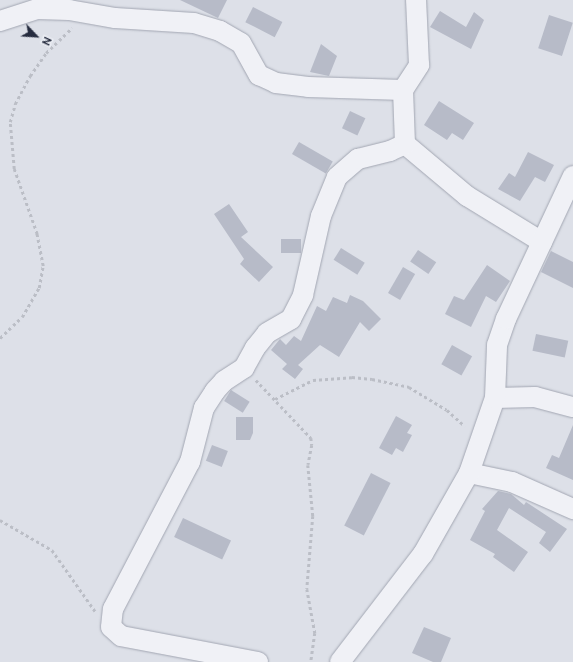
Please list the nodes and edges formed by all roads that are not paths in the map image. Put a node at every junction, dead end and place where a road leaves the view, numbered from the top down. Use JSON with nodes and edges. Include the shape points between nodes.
{"nodes":[{"id":1,"x":416,"y":0,"type":"edge"},
{"id":2,"x":0,"y":21,"type":"edge"},
{"id":3,"x":403,"y":90,"type":"junction"},
{"id":4,"x":405,"y":144,"type":"junction"},
{"id":5,"x":573,"y":176,"type":"edge"},
{"id":6,"x":542,"y":242,"type":"junction"},
{"id":7,"x":495,"y":398,"type":"junction"},
{"id":8,"x":573,"y":407,"type":"edge"},
{"id":9,"x":469,"y":473,"type":"junction"},
{"id":10,"x":573,"y":510,"type":"edge"},
{"id":11,"x":258,"y":662,"type":"edge"},
{"id":12,"x":340,"y":662,"type":"edge"}],
"edges":[{"from":1,"to":3,"type":"street","via":[[419,65]]},
{"from":2,"to":3,"type":"street","via":[[38,9],[115,18],[194,23],[220,31],[240,43],[259,75],[276,83],[308,87]]},
{"from":3,"to":4,"type":"street"},
{"from":4,"to":6,"type":"street","via":[[467,196]]},
{"from":4,"to":11,"type":"street","via":[[390,151],[358,158],[337,177],[321,216],[303,295],[291,319],[267,334],[255,348],[244,368],[224,381],[204,408],[190,462],[113,609],[111,627],[121,636]]},
{"from":5,"to":6,"type":"street"},
{"from":6,"to":7,"type":"street","via":[[506,319],[497,345]]},
{"from":7,"to":8,"type":"street","via":[[535,397]]},
{"from":7,"to":9,"type":"street"},
{"from":9,"to":10,"type":"street","via":[[512,482]]},
{"from":9,"to":12,"type":"street","via":[[423,554]]}]}
